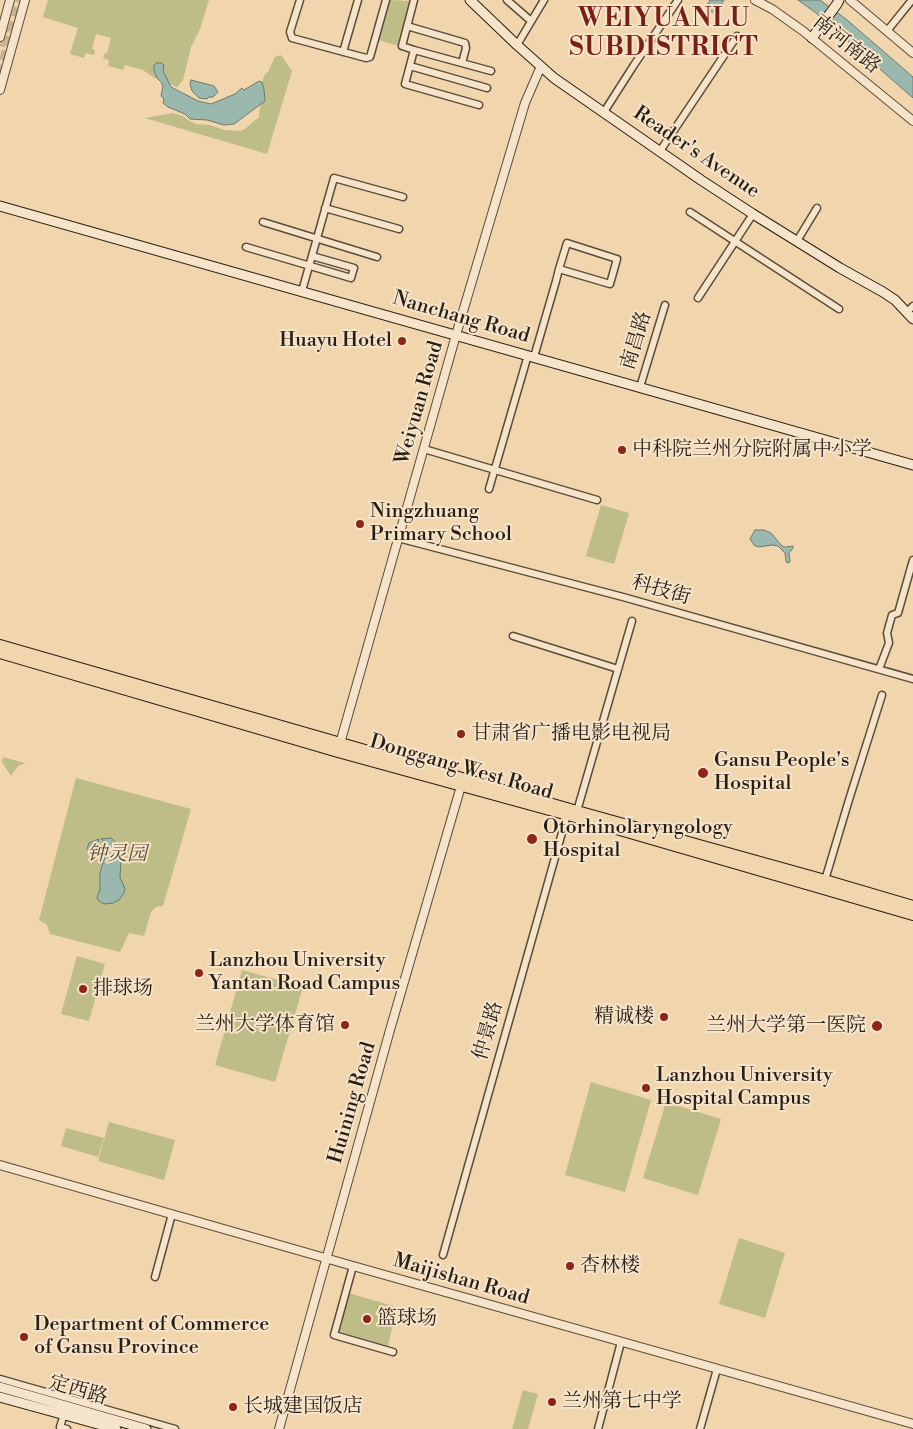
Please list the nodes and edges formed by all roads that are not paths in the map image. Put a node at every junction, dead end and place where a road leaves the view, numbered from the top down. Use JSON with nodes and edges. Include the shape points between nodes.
{"nodes":[{"id":1,"x":10,"y":0,"type":"edge"},
{"id":2,"x":25,"y":0,"type":"edge"},
{"id":3,"x":300,"y":0,"type":"edge"},
{"id":4,"x":358,"y":0,"type":"edge"},
{"id":5,"x":386,"y":0,"type":"edge"},
{"id":6,"x":414,"y":0,"type":"edge"},
{"id":7,"x":470,"y":0,"type":"edge"},
{"id":8,"x":507,"y":0,"type":"edge"},
{"id":9,"x":544,"y":0,"type":"edge"},
{"id":10,"x":678,"y":0,"type":"edge"},
{"id":11,"x":755,"y":0,"type":"edge"},
{"id":12,"x":850,"y":0,"type":"edge"},
{"id":13,"x":912,"y":0,"type":"edge"},
{"id":14,"x":838,"y":2,"type":"edge"},
{"id":15,"x":531,"y":21,"type":"junction"},
{"id":16,"x":407,"y":26,"type":"junction"},
{"id":17,"x":886,"y":31,"type":"junction"},
{"id":18,"x":737,"y":36,"type":"dead end"},
{"id":19,"x":0,"y":37,"type":"edge"},
{"id":20,"x":812,"y":38,"type":"junction"},
{"id":21,"x":517,"y":45,"type":"junction"},
{"id":22,"x":414,"y":50,"type":"junction"},
{"id":23,"x":343,"y":52,"type":"junction"},
{"id":24,"x":913,"y":53,"type":"edge"},
{"id":25,"x":462,"y":63,"type":"junction"},
{"id":26,"x":410,"y":66,"type":"junction"},
{"id":27,"x":540,"y":66,"type":"junction"},
{"id":28,"x":491,"y":71,"type":"dead end"},
{"id":29,"x":487,"y":88,"type":"dead end"},
{"id":30,"x":0,"y":90,"type":"edge"},
{"id":31,"x":479,"y":105,"type":"dead end"},
{"id":32,"x":604,"y":112,"type":"junction"},
{"id":33,"x":913,"y":121,"type":"edge"},
{"id":34,"x":660,"y":151,"type":"junction"},
{"id":35,"x":403,"y":198,"type":"dead end"},
{"id":36,"x":0,"y":206,"type":"edge"},
{"id":37,"x":325,"y":208,"type":"junction"},
{"id":38,"x":817,"y":208,"type":"dead end"},
{"id":39,"x":690,"y":212,"type":"dead end"},
{"id":40,"x":753,"y":214,"type":"junction"},
{"id":41,"x":263,"y":222,"type":"dead end"},
{"id":42,"x":399,"y":229,"type":"dead end"},
{"id":43,"x":317,"y":239,"type":"junction"},
{"id":44,"x":798,"y":241,"type":"junction"},
{"id":45,"x":735,"y":242,"type":"junction"},
{"id":46,"x":246,"y":247,"type":"dead end"},
{"id":47,"x":312,"y":256,"type":"junction"},
{"id":48,"x":377,"y":257,"type":"dead end"},
{"id":49,"x":309,"y":266,"type":"junction"},
{"id":50,"x":559,"y":269,"type":"junction"},
{"id":51,"x":302,"y":291,"type":"junction"},
{"id":52,"x":698,"y":298,"type":"dead end"},
{"id":53,"x":665,"y":305,"type":"dead end"},
{"id":54,"x":839,"y":309,"type":"dead end"},
{"id":55,"x":911,"y":312,"type":"edge"},
{"id":56,"x":456,"y":335,"type":"junction"},
{"id":57,"x":531,"y":356,"type":"junction"},
{"id":58,"x":640,"y":387,"type":"junction"},
{"id":59,"x":424,"y":449,"type":"junction"},
{"id":60,"x":913,"y":464,"type":"edge"},
{"id":61,"x":495,"y":470,"type":"junction"},
{"id":62,"x":489,"y":489,"type":"dead end"},
{"id":63,"x":597,"y":500,"type":"dead end"},
{"id":64,"x":398,"y":538,"type":"junction"},
{"id":65,"x":913,"y":560,"type":"edge"},
{"id":66,"x":632,"y":620,"type":"dead end"},
{"id":67,"x":513,"y":636,"type":"dead end"},
{"id":68,"x":0,"y":645,"type":"edge"},
{"id":69,"x":0,"y":653,"type":"edge"},
{"id":70,"x":618,"y":669,"type":"junction"},
{"id":71,"x":879,"y":669,"type":"junction"},
{"id":72,"x":913,"y":679,"type":"edge"},
{"id":73,"x":882,"y":695,"type":"dead end"},
{"id":74,"x":339,"y":747,"type":"junction"},
{"id":75,"x":461,"y":786,"type":"junction"},
{"id":76,"x":572,"y":813,"type":"junction"},
{"id":77,"x":826,"y":880,"type":"junction"},
{"id":78,"x":913,"y":906,"type":"edge"},
{"id":79,"x":913,"y":915,"type":"edge"},
{"id":80,"x":0,"y":1165,"type":"edge"},
{"id":81,"x":172,"y":1214,"type":"junction"},
{"id":82,"x":443,"y":1255,"type":"dead end"},
{"id":83,"x":326,"y":1258,"type":"junction"},
{"id":84,"x":353,"y":1266,"type":"junction"},
{"id":85,"x":155,"y":1277,"type":"dead end"},
{"id":86,"x":621,"y":1342,"type":"junction"},
{"id":87,"x":393,"y":1352,"type":"dead end"},
{"id":88,"x":717,"y":1369,"type":"junction"},
{"id":89,"x":0,"y":1379,"type":"edge"},
{"id":90,"x":0,"y":1387,"type":"edge"},
{"id":91,"x":0,"y":1397,"type":"edge"},
{"id":92,"x":64,"y":1414,"type":"junction"},
{"id":93,"x":913,"y":1424,"type":"edge"},
{"id":94,"x":67,"y":1429,"type":"edge"},
{"id":95,"x":116,"y":1429,"type":"edge"},
{"id":96,"x":146,"y":1429,"type":"edge"},
{"id":97,"x":175,"y":1429,"type":"edge"},
{"id":98,"x":279,"y":1429,"type":"edge"},
{"id":99,"x":598,"y":1429,"type":"edge"},
{"id":100,"x":700,"y":1429,"type":"edge"}],
"edges":[{"from":1,"to":19,"type":"street"},
{"from":2,"to":30,"type":"street"},
{"from":3,"to":23,"type":"street","via":[[290,32],[292,38]]},
{"from":4,"to":23,"type":"street"},
{"from":5,"to":23,"type":"street","via":[[370,57]]},
{"from":6,"to":16,"type":"street"},
{"from":7,"to":21,"type":"main road","name":"Reader's Avenue"},
{"from":8,"to":15,"type":"street"},
{"from":9,"to":15,"type":"street"},
{"from":10,"to":32,"type":"street"},
{"from":11,"to":20,"type":"street","name":"南河南路"},
{"from":12,"to":17,"type":"street"},
{"from":13,"to":17,"type":"street"},
{"from":14,"to":20,"type":"main road"},
{"from":15,"to":21,"type":"street"},
{"from":16,"to":22,"type":"street","via":[[402,46]]},
{"from":16,"to":25,"type":"street","via":[[465,43]]},
{"from":17,"to":24,"type":"street"},
{"from":18,"to":34,"type":"street"},
{"from":20,"to":33,"type":"street","name":"南河南路"},
{"from":21,"to":27,"type":"main road","name":"Reader's Avenue"},
{"from":22,"to":25,"type":"street"},
{"from":22,"to":26,"type":"street"},
{"from":25,"to":28,"type":"street"},
{"from":26,"to":29,"type":"street"},
{"from":26,"to":31,"type":"street","via":[[405,84]]},
{"from":27,"to":32,"type":"main road","name":"Reader's Avenue"},
{"from":27,"to":56,"type":"street","name":"Weiyuan Road","via":[[525,103]]},
{"from":32,"to":34,"type":"main road","name":"Reader's Avenue"},
{"from":34,"to":40,"type":"main road","name":"Reader's Avenue"},
{"from":35,"to":37,"type":"street","via":[[334,178]]},
{"from":36,"to":51,"type":"main road","name":"Nanchang Road"},
{"from":37,"to":42,"type":"street"},
{"from":37,"to":43,"type":"street"},
{"from":38,"to":44,"type":"street"},
{"from":39,"to":45,"type":"street"},
{"from":40,"to":44,"type":"main road","name":"Reader's Avenue"},
{"from":40,"to":45,"type":"street"},
{"from":41,"to":43,"type":"street"},
{"from":43,"to":47,"type":"street"},
{"from":43,"to":48,"type":"street"},
{"from":44,"to":55,"type":"main road","name":"Reader's Avenue","via":[[884,292]]},
{"from":45,"to":52,"type":"street"},
{"from":45,"to":54,"type":"street"},
{"from":46,"to":49,"type":"street"},
{"from":47,"to":49,"type":"street"},
{"from":47,"to":49,"type":"street","via":[[354,268],[351,278]]},
{"from":49,"to":51,"type":"street"},
{"from":50,"to":50,"type":"street","via":[[566,243],[617,259],[610,284]]},
{"from":50,"to":57,"type":"street"},
{"from":51,"to":56,"type":"main road","name":"Nanchang Road"},
{"from":53,"to":58,"type":"street","name":"南昌路"},
{"from":56,"to":57,"type":"main road","name":"Nanchang Road"},
{"from":56,"to":59,"type":"street","name":"Weiyuan Road"},
{"from":57,"to":58,"type":"main road","name":"Nanchang Road"},
{"from":57,"to":61,"type":"street"},
{"from":58,"to":60,"type":"main road","name":"Nanchang Road"},
{"from":59,"to":61,"type":"street"},
{"from":59,"to":64,"type":"street","name":"Weiyuan Road"},
{"from":61,"to":62,"type":"street"},
{"from":61,"to":63,"type":"street"},
{"from":64,"to":71,"type":"street","name":"科技街","via":[[614,594]]},
{"from":64,"to":74,"type":"street","name":"Weiyuan Road"},
{"from":65,"to":71,"type":"street","via":[[898,612],[892,615],[887,632],[888,643]]},
{"from":66,"to":70,"type":"street","name":"仲景路"},
{"from":67,"to":70,"type":"street"},
{"from":68,"to":74,"type":"main road","name":"Donggang West Road"},
{"from":69,"to":74,"type":"main road","name":"Donggang West Road"},
{"from":70,"to":76,"type":"street","name":"仲景路"},
{"from":71,"to":72,"type":"street","name":"科技街"},
{"from":73,"to":77,"type":"street"},
{"from":74,"to":75,"type":"main road","name":"Donggang West Road"},
{"from":74,"to":76,"type":"main road","name":"Donggang West Road"},
{"from":75,"to":76,"type":"main road","name":"Donggang West Road"},
{"from":75,"to":83,"type":"street","name":"Huining Road"},
{"from":76,"to":77,"type":"main road","name":"Donggang West Road"},
{"from":76,"to":79,"type":"main road","name":"Donggang West Road"},
{"from":76,"to":82,"type":"street","name":"仲景路"},
{"from":77,"to":78,"type":"main road","name":"Donggang West Road"},
{"from":80,"to":81,"type":"street","name":"Maijishan Road"},
{"from":81,"to":83,"type":"street","name":"Maijishan Road"},
{"from":81,"to":85,"type":"street"},
{"from":83,"to":84,"type":"street","name":"Maijishan Road"},
{"from":83,"to":98,"type":"street","name":"Huining Road"},
{"from":84,"to":86,"type":"street","name":"Maijishan Road"},
{"from":84,"to":87,"type":"street","via":[[334,1335]]},
{"from":86,"to":88,"type":"street","name":"Maijishan Road"},
{"from":86,"to":99,"type":"street"},
{"from":88,"to":93,"type":"street","name":"Maijishan Road"},
{"from":88,"to":100,"type":"street"},
{"from":89,"to":97,"type":"street"},
{"from":90,"to":96,"type":"main road","name":"定西路"},
{"from":91,"to":92,"type":"main road","name":"定西路"},
{"from":92,"to":94,"type":"street","via":[[60,1427]]},
{"from":92,"to":95,"type":"main road","name":"定西路"}]}
